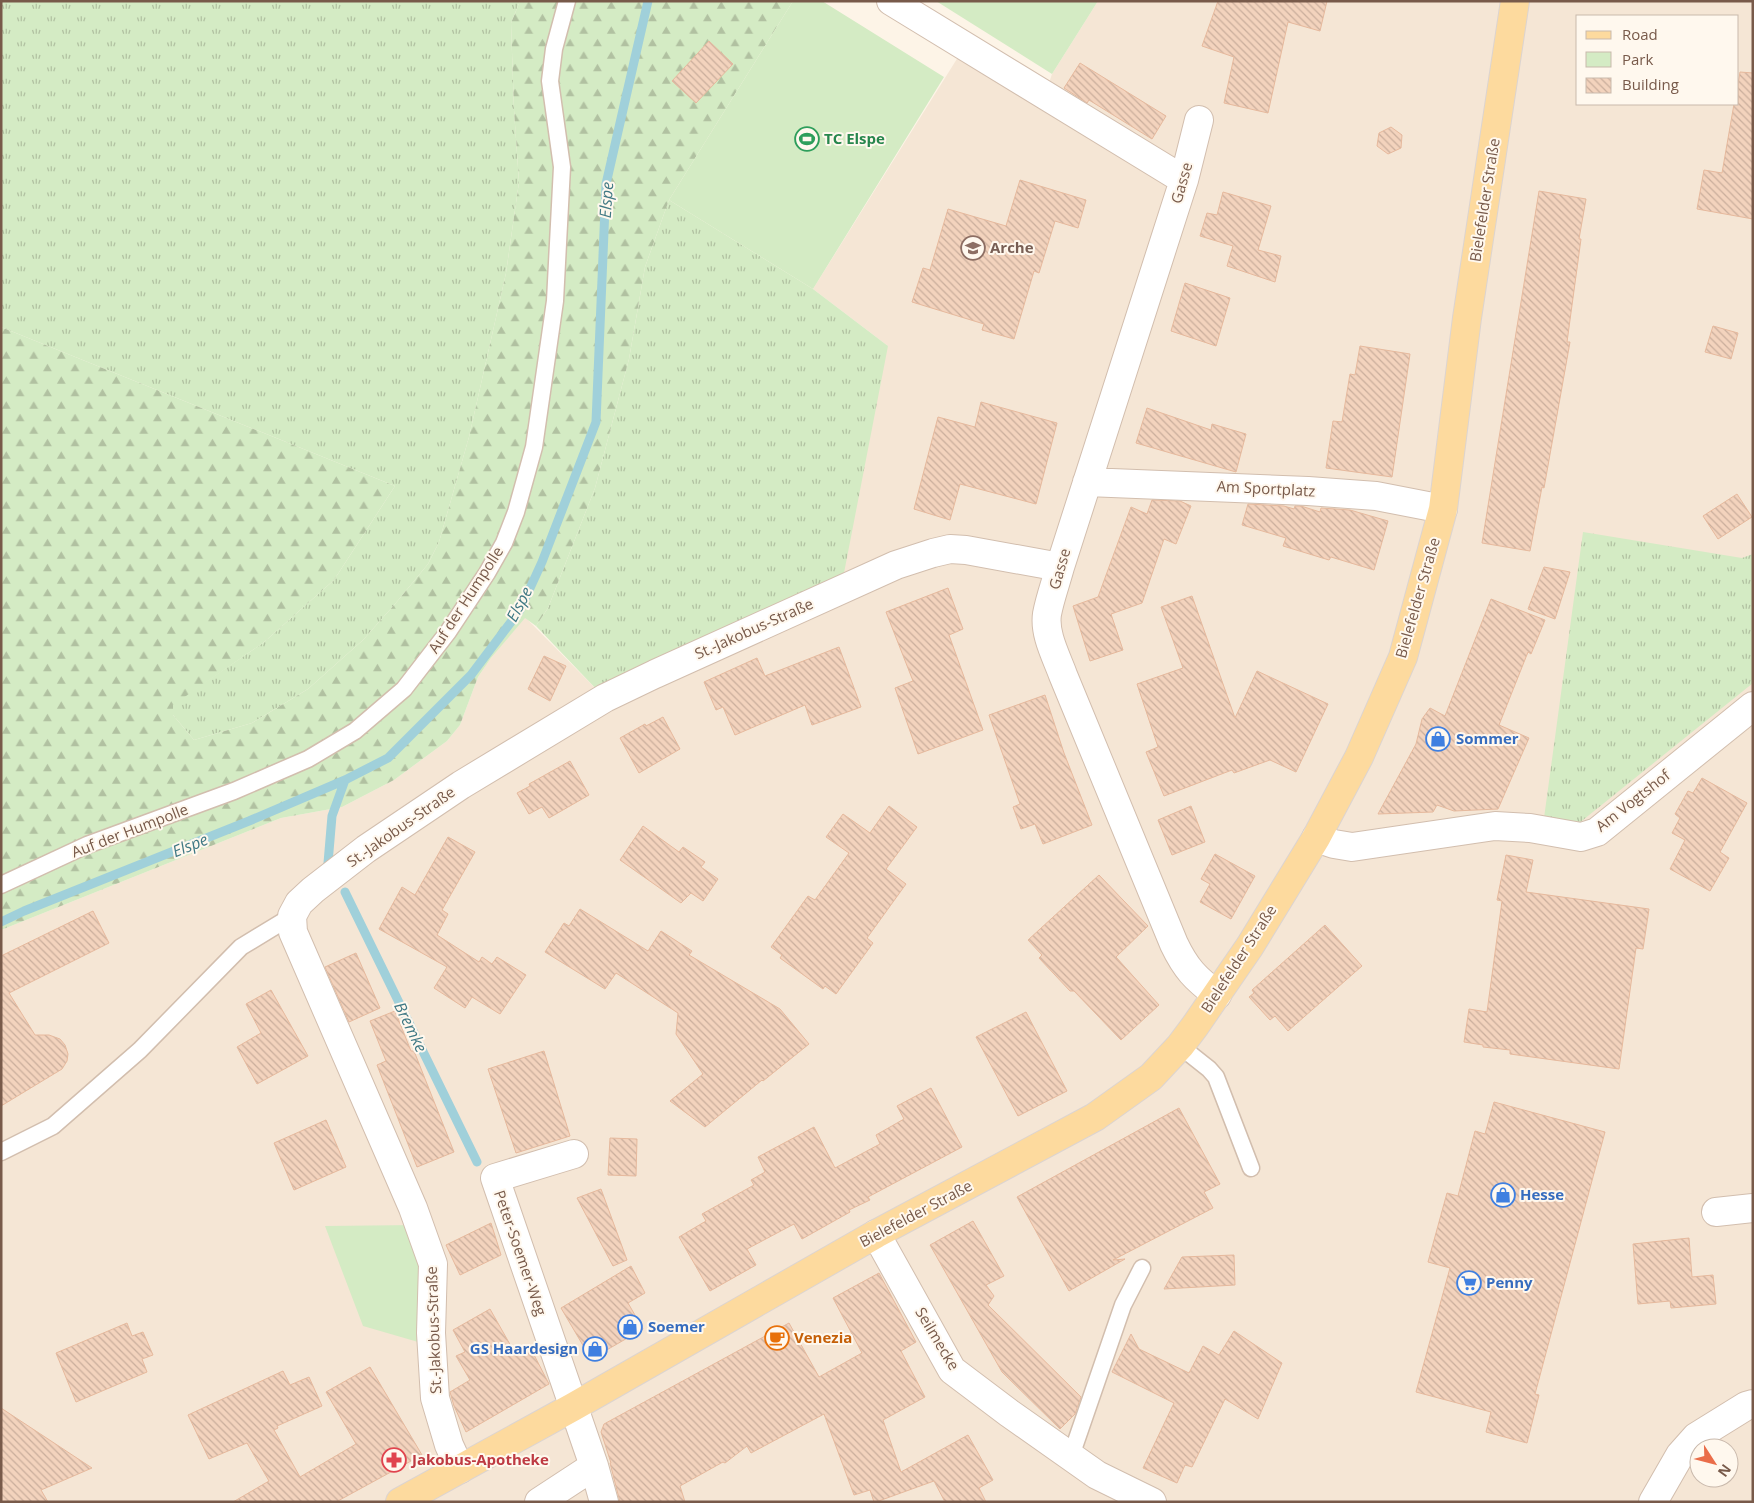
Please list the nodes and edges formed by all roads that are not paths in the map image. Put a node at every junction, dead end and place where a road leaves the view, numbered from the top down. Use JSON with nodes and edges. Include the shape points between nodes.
{"nodes":[{"id":1,"x":567,"y":1,"type":"edge"},
{"id":2,"x":891,"y":1,"type":"edge"},
{"id":3,"x":1515,"y":1,"type":"edge"},
{"id":4,"x":1199,"y":120,"type":"dead end"},
{"id":5,"x":1184,"y":180,"type":"junction"},
{"id":6,"x":1087,"y":482,"type":"junction"},
{"id":7,"x":1443,"y":508,"type":"junction"},
{"id":8,"x":1060,"y":567,"type":"junction"},
{"id":9,"x":1753,"y":706,"type":"edge"},
{"id":10,"x":1316,"y":838,"type":"junction"},
{"id":11,"x":1,"y":886,"type":"edge"},
{"id":12,"x":292,"y":916,"type":"junction"},
{"id":13,"x":1217,"y":995,"type":"junction"},
{"id":14,"x":1180,"y":1046,"type":"junction"},
{"id":15,"x":1,"y":1152,"type":"edge"},
{"id":16,"x":574,"y":1154,"type":"dead end"},
{"id":17,"x":1251,"y":1168,"type":"dead end"},
{"id":18,"x":1753,"y":1208,"type":"edge"},
{"id":19,"x":1716,"y":1212,"type":"dead end"},
{"id":20,"x":876,"y":1234,"type":"junction"},
{"id":21,"x":1142,"y":1268,"type":"dead end"},
{"id":22,"x":1753,"y":1404,"type":"edge"},
{"id":23,"x":572,"y":1407,"type":"junction"},
{"id":24,"x":1071,"y":1456,"type":"junction"},
{"id":25,"x":594,"y":1466,"type":"junction"},
{"id":26,"x":460,"y":1469,"type":"junction"},
{"id":27,"x":400,"y":1502,"type":"edge"},
{"id":28,"x":539,"y":1502,"type":"edge"},
{"id":29,"x":604,"y":1502,"type":"edge"},
{"id":30,"x":1152,"y":1502,"type":"edge"},
{"id":31,"x":1653,"y":1502,"type":"edge"}],
"edges":[{"from":1,"to":11,"type":"lane","name":"Auf der Humpolle","via":[[554,49],[550,81],[562,167],[555,301],[534,447],[516,512],[487,574],[404,689],[355,731],[308,759],[234,791],[87,845]]},
{"from":2,"to":5,"type":"street"},
{"from":3,"to":7,"type":"main road","name":"Bielefelder Straße","via":[[1467,318]]},
{"from":4,"to":5,"type":"street","name":"Gasse"},
{"from":5,"to":6,"type":"street","name":"Gasse"},
{"from":6,"to":7,"type":"street","name":"Am Sportplatz","via":[[1298,490],[1376,496]]},
{"from":6,"to":8,"type":"street","name":"Gasse"},
{"from":7,"to":10,"type":"main road","name":"Bielefelder Straße","via":[[1403,657],[1360,757]]},
{"from":8,"to":12,"type":"street","name":"St.-Jakobus-Straße","via":[[966,550],[933,553],[896,565],[654,674],[604,698],[461,785],[336,872],[300,903]]},
{"from":8,"to":13,"type":"street","name":"Gasse","via":[[1047,614],[1052,646],[1174,944],[1183,963]]},
{"from":9,"to":10,"type":"street","name":"Am Vogtshof","via":[[1597,832],[1581,837],[1495,826],[1352,847]]},
{"from":10,"to":13,"type":"main road","name":"Bielefelder Straße"},
{"from":12,"to":15,"type":"lane","via":[[241,948],[140,1050],[53,1126]]},
{"from":12,"to":26,"type":"street","name":"St.-Jakobus-Straße","via":[[293,932],[426,1243],[432,1264],[430,1333],[435,1398]]},
{"from":13,"to":14,"type":"main road","name":"Bielefelder Straße"},
{"from":14,"to":17,"type":"lane","via":[[1216,1077]]},
{"from":14,"to":20,"type":"main road","name":"Bielefelder Straße","via":[[1151,1077],[1095,1117]]},
{"from":16,"to":23,"type":"street","name":"Peter-Soemer-Weg","via":[[495,1178]]},
{"from":18,"to":19,"type":"street"},
{"from":20,"to":23,"type":"main road","name":"Bielefelder Straße"},
{"from":20,"to":24,"type":"street","name":"Seilmecke","via":[[952,1370]]},
{"from":21,"to":24,"type":"lane","via":[[1123,1305]]},
{"from":22,"to":31,"type":"street","via":[[1696,1437],[1680,1455]]},
{"from":23,"to":25,"type":"street"},
{"from":23,"to":26,"type":"main road","name":"Bielefelder Straße"},
{"from":24,"to":30,"type":"street","name":"Seilmecke","via":[[1097,1475]]},
{"from":25,"to":28,"type":"street"},
{"from":25,"to":29,"type":"street"},
{"from":26,"to":27,"type":"main road","name":"Bielefelder Straße"}]}
